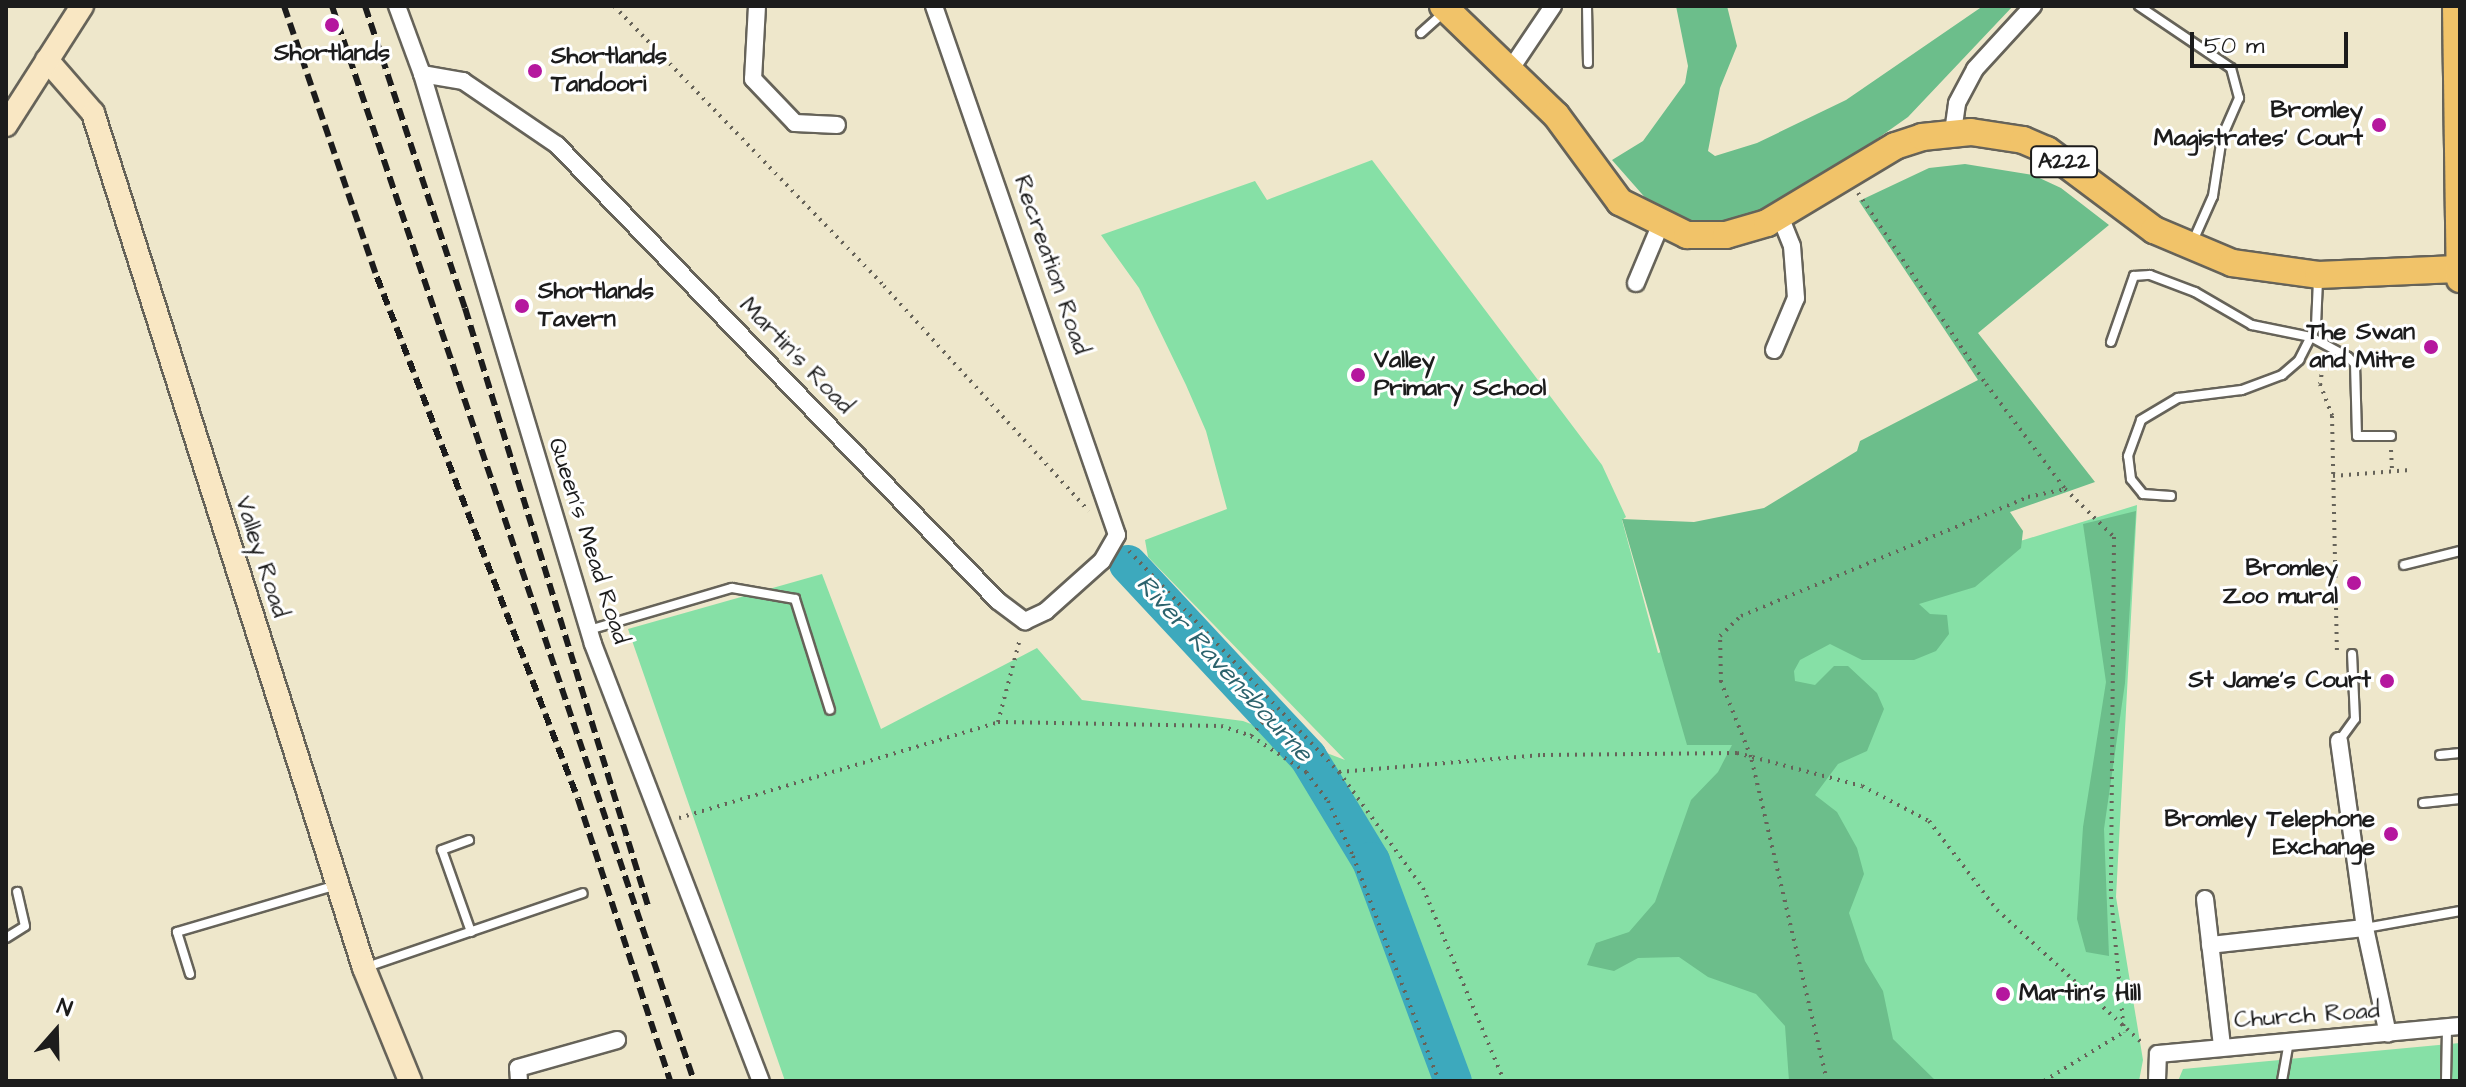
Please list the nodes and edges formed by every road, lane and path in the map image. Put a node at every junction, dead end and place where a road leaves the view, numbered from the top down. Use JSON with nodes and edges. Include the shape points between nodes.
{"nodes":[{"id":1,"x":82,"y":6,"type":"edge"},
{"id":2,"x":397,"y":6,"type":"edge"},
{"id":3,"x":614,"y":6,"type":"edge"},
{"id":4,"x":757,"y":6,"type":"edge"},
{"id":5,"x":934,"y":6,"type":"edge"},
{"id":6,"x":1553,"y":6,"type":"edge"},
{"id":7,"x":1587,"y":6,"type":"edge"},
{"id":8,"x":2033,"y":6,"type":"edge"},
{"id":9,"x":2139,"y":6,"type":"edge"},
{"id":10,"x":2456,"y":6,"type":"edge"},
{"id":11,"x":1445,"y":8,"type":"edge"},
{"id":12,"x":1421,"y":33,"type":"dead end"},
{"id":13,"x":47,"y":60,"type":"junction"},
{"id":14,"x":1588,"y":63,"type":"dead end"},
{"id":15,"x":1510,"y":70,"type":"junction"},
{"id":16,"x":422,"y":74,"type":"junction"},
{"id":17,"x":6,"y":125,"type":"edge"},
{"id":18,"x":837,"y":125,"type":"dead end"},
{"id":19,"x":1953,"y":132,"type":"junction"},
{"id":20,"x":1846,"y":175,"type":"junction"},
{"id":21,"x":1780,"y":216,"type":"junction"},
{"id":22,"x":1660,"y":226,"type":"junction"},
{"id":23,"x":2190,"y":249,"type":"junction"},
{"id":24,"x":2459,"y":274,"type":"edge"},
{"id":25,"x":2318,"y":275,"type":"junction"},
{"id":26,"x":1636,"y":283,"type":"dead end"},
{"id":27,"x":2311,"y":337,"type":"junction"},
{"id":28,"x":2111,"y":342,"type":"dead end"},
{"id":29,"x":2331,"y":346,"type":"junction"},
{"id":30,"x":1774,"y":350,"type":"dead end"},
{"id":31,"x":2391,"y":436,"type":"joint"},
{"id":32,"x":2410,"y":470,"type":"dead end"},
{"id":33,"x":2392,"y":472,"type":"junction"},
{"id":34,"x":2333,"y":476,"type":"junction"},
{"id":35,"x":2065,"y":489,"type":"junction"},
{"id":36,"x":2171,"y":496,"type":"dead end"},
{"id":37,"x":1116,"y":542,"type":"junction"},
{"id":38,"x":2460,"y":551,"type":"edge"},
{"id":39,"x":2404,"y":565,"type":"dead end"},
{"id":40,"x":1025,"y":621,"type":"junction"},
{"id":41,"x":589,"y":630,"type":"junction"},
{"id":42,"x":2352,"y":654,"type":"dead end"},
{"id":43,"x":2337,"y":656,"type":"dead end"},
{"id":44,"x":1277,"y":705,"type":"junction"},
{"id":45,"x":830,"y":710,"type":"dead end"},
{"id":46,"x":998,"y":722,"type":"junction"},
{"id":47,"x":1251,"y":736,"type":"junction"},
{"id":48,"x":2339,"y":741,"type":"joint"},
{"id":49,"x":2460,"y":753,"type":"edge"},
{"id":50,"x":2440,"y":755,"type":"dead end"},
{"id":51,"x":1751,"y":757,"type":"junction"},
{"id":52,"x":1339,"y":772,"type":"junction"},
{"id":53,"x":2460,"y":799,"type":"edge"},
{"id":54,"x":2423,"y":803,"type":"dead end"},
{"id":55,"x":664,"y":824,"type":"junction"},
{"id":56,"x":469,"y":840,"type":"dead end"},
{"id":57,"x":338,"y":885,"type":"junction"},
{"id":58,"x":17,"y":892,"type":"dead end"},
{"id":59,"x":583,"y":893,"type":"dead end"},
{"id":60,"x":2205,"y":899,"type":"dead end"},
{"id":61,"x":2460,"y":911,"type":"edge"},
{"id":62,"x":2365,"y":928,"type":"junction"},
{"id":63,"x":471,"y":932,"type":"junction"},
{"id":64,"x":6,"y":938,"type":"edge"},
{"id":65,"x":2210,"y":945,"type":"junction"},
{"id":66,"x":364,"y":968,"type":"junction"},
{"id":67,"x":190,"y":974,"type":"dead end"},
{"id":68,"x":2454,"y":1026,"type":"edge"},
{"id":69,"x":2124,"y":1032,"type":"junction"},
{"id":70,"x":2388,"y":1034,"type":"junction"},
{"id":71,"x":617,"y":1040,"type":"dead end"},
{"id":72,"x":2289,"y":1041,"type":"junction"},
{"id":73,"x":2222,"y":1046,"type":"junction"},
{"id":74,"x":410,"y":1081,"type":"edge"},
{"id":75,"x":519,"y":1081,"type":"edge"},
{"id":76,"x":761,"y":1081,"type":"edge"},
{"id":77,"x":1439,"y":1081,"type":"edge"},
{"id":78,"x":1504,"y":1081,"type":"edge"},
{"id":79,"x":1827,"y":1081,"type":"edge"},
{"id":80,"x":2044,"y":1081,"type":"edge"},
{"id":81,"x":2157,"y":1081,"type":"edge"},
{"id":82,"x":2282,"y":1081,"type":"edge"},
{"id":83,"x":2446,"y":1081,"type":"edge"}],
"edges":[{"from":1,"to":13,"type":"street"},
{"from":2,"to":16,"type":"street","name":"Queen's Mead Road"},
{"from":3,"to":37,"type":"path","via":[[884,286]]},
{"from":4,"to":18,"type":"street","via":[[753,79],[795,123]]},
{"from":5,"to":37,"type":"street","name":"Recreation Road","via":[[1111,507]]},
{"from":6,"to":15,"type":"street"},
{"from":7,"to":14,"type":"lane"},
{"from":8,"to":19,"type":"street","via":[[1975,69],[1957,103]]},
{"from":9,"to":23,"type":"lane","via":[[2231,68],[2239,98],[2222,137],[2213,196]]},
{"from":10,"to":24,"type":"main road","number":"A222"},
{"from":11,"to":12,"type":"lane"},
{"from":11,"to":15,"type":"main road","number":"A222"},
{"from":13,"to":17,"type":"street"},
{"from":13,"to":57,"type":"street","name":"Valley Road","via":[[93,113]]},
{"from":15,"to":22,"type":"main road","number":"A222","via":[[1566,127],[1611,193]]},
{"from":16,"to":40,"type":"street","name":"Martin's Road","via":[[463,81],[566,152],[1010,613]]},
{"from":16,"to":41,"type":"street","name":"Queen's Mead Road"},
{"from":19,"to":20,"type":"main road","number":"A222","via":[[1909,140]]},
{"from":19,"to":23,"type":"main road","number":"A222","via":[[2010,137],[2047,150],[2134,217]]},
{"from":20,"to":21,"type":"main road","number":"A222"},
{"from":20,"to":35,"type":"path","via":[[1957,346]]},
{"from":21,"to":22,"type":"main road","number":"A222","via":[[1713,236]]},
{"from":21,"to":30,"type":"street","via":[[1792,246],[1796,298]]},
{"from":22,"to":26,"type":"street"},
{"from":23,"to":25,"type":"main road","number":"A222","via":[[2232,263]]},
{"from":24,"to":25,"type":"main road","number":"A222"},
{"from":25,"to":27,"type":"lane","via":[[2318,316]]},
{"from":27,"to":28,"type":"lane","via":[[2266,330],[2150,275],[2134,276]]},
{"from":27,"to":29,"type":"lane"},
{"from":27,"to":36,"type":"lane","via":[[2299,360],[2272,382],[2178,398],[2141,420],[2128,456],[2131,479],[2143,494]]},
{"from":29,"to":31,"type":"lane","via":[[2355,364],[2357,436]]},
{"from":29,"to":34,"type":"path","via":[[2320,368],[2332,416]]},
{"from":31,"to":33,"type":"path"},
{"from":32,"to":33,"type":"path"},
{"from":33,"to":34,"type":"path"},
{"from":34,"to":43,"type":"path"},
{"from":35,"to":51,"type":"path","via":[[2028,497],[1741,616],[1720,636],[1721,682]]},
{"from":35,"to":69,"type":"path","via":[[2114,537],[2111,897]]},
{"from":37,"to":40,"type":"street","via":[[1046,611]]},
{"from":37,"to":44,"type":"path","via":[[1146,564]]},
{"from":38,"to":39,"type":"lane"},
{"from":40,"to":46,"type":"path"},
{"from":41,"to":45,"type":"lane","via":[[732,588],[795,599]]},
{"from":41,"to":55,"type":"street","name":"Queen's Mead Road"},
{"from":42,"to":48,"type":"lane","via":[[2355,719]]},
{"from":44,"to":47,"type":"path"},
{"from":44,"to":52,"type":"path"},
{"from":46,"to":47,"type":"path","via":[[1221,726]]},
{"from":46,"to":55,"type":"path"},
{"from":47,"to":77,"type":"path","via":[[1306,772],[1328,801]]},
{"from":48,"to":62,"type":"street"},
{"from":49,"to":50,"type":"lane"},
{"from":51,"to":52,"type":"path","via":[[1543,755]]},
{"from":51,"to":69,"type":"path","via":[[1862,786],[1929,821],[1997,910]]},
{"from":51,"to":79,"type":"path"},
{"from":52,"to":78,"type":"path","via":[[1423,888]]},
{"from":53,"to":54,"type":"lane"},
{"from":55,"to":76,"type":"street","name":"Queen's Mead Road","via":[[735,1025]]},
{"from":56,"to":63,"type":"lane","via":[[442,850]]},
{"from":57,"to":66,"type":"street","name":"Valley Road"},
{"from":57,"to":67,"type":"lane","via":[[177,932]]},
{"from":58,"to":64,"type":"lane","via":[[25,926]]},
{"from":59,"to":63,"type":"lane"},
{"from":60,"to":65,"type":"street"},
{"from":61,"to":62,"type":"lane"},
{"from":62,"to":65,"type":"street"},
{"from":62,"to":70,"type":"street"},
{"from":63,"to":66,"type":"lane"},
{"from":65,"to":73,"type":"street"},
{"from":66,"to":74,"type":"street","name":"Valley Road"},
{"from":68,"to":70,"type":"street","name":"Church Road"},
{"from":68,"to":83,"type":"lane"},
{"from":69,"to":80,"type":"path"},
{"from":70,"to":72,"type":"street","name":"Church Road"},
{"from":71,"to":75,"type":"street","via":[[518,1068]]},
{"from":72,"to":73,"type":"street","name":"Church Road"},
{"from":72,"to":82,"type":"lane"},
{"from":73,"to":81,"type":"street","name":"Church Road","via":[[2158,1054]]}]}
